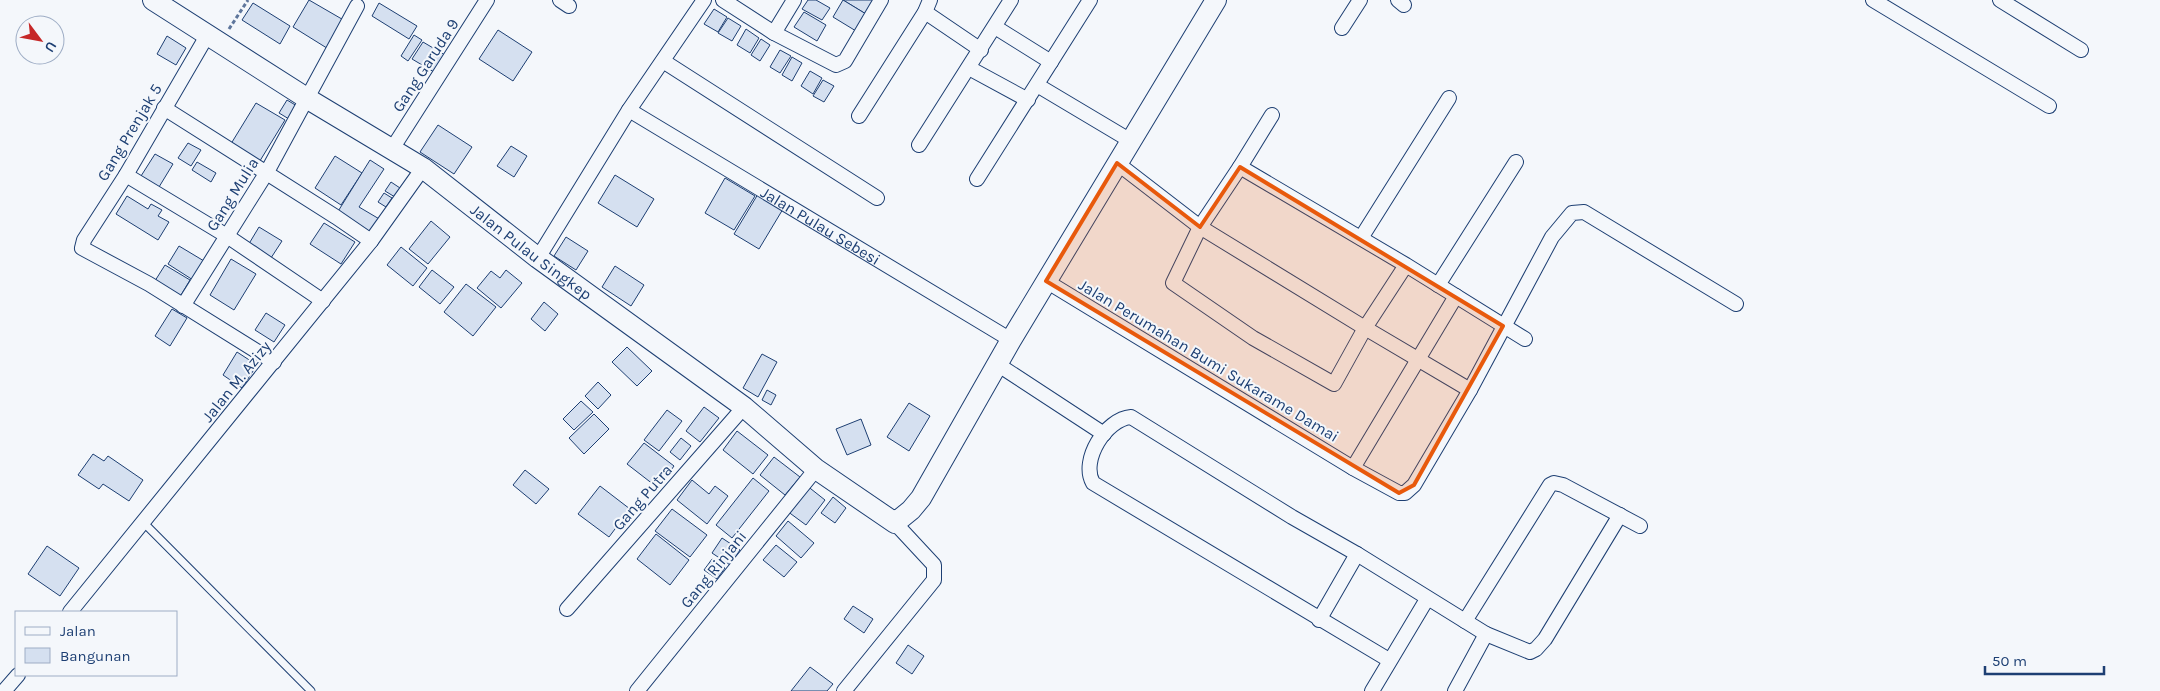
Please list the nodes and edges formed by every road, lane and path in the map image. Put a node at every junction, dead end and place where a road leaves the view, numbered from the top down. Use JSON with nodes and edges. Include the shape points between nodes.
{"nodes":[{"id":1,"x":153,"y":0,"type":"edge"},
{"id":2,"x":248,"y":0,"type":"edge"},
{"id":3,"x":487,"y":0,"type":"edge"},
{"id":4,"x":704,"y":0,"type":"edge"},
{"id":5,"x":724,"y":0,"type":"edge"},
{"id":6,"x":794,"y":0,"type":"edge"},
{"id":7,"x":881,"y":0,"type":"edge"},
{"id":8,"x":1012,"y":0,"type":"edge"},
{"id":9,"x":1090,"y":0,"type":"edge"},
{"id":10,"x":1216,"y":0,"type":"edge"},
{"id":11,"x":1360,"y":0,"type":"edge"},
{"id":12,"x":1874,"y":0,"type":"edge"},
{"id":13,"x":2000,"y":0,"type":"edge"},
{"id":14,"x":357,"y":6,"type":"dead end"},
{"id":15,"x":927,"y":6,"type":"edge"},
{"id":16,"x":995,"y":27,"type":"junction"},
{"id":17,"x":1342,"y":28,"type":"dead end"},
{"id":18,"x":774,"y":33,"type":"junction"},
{"id":19,"x":214,"y":39,"type":"junction"},
{"id":20,"x":981,"y":50,"type":"junction"},
{"id":21,"x":2081,"y":50,"type":"dead end"},
{"id":22,"x":663,"y":61,"type":"junction"},
{"id":23,"x":1051,"y":62,"type":"junction"},
{"id":24,"x":969,"y":68,"type":"junction"},
{"id":25,"x":1037,"y":85,"type":"junction"},
{"id":26,"x":1448,"y":98,"type":"dead end"},
{"id":27,"x":308,"y":99,"type":"junction"},
{"id":28,"x":1028,"y":100,"type":"junction"},
{"id":29,"x":2049,"y":106,"type":"dead end"},
{"id":30,"x":164,"y":108,"type":"junction"},
{"id":31,"x":629,"y":110,"type":"junction"},
{"id":32,"x":859,"y":116,"type":"dead end"},
{"id":33,"x":1272,"y":116,"type":"dead end"},
{"id":34,"x":1131,"y":141,"type":"junction"},
{"id":35,"x":919,"y":145,"type":"dead end"},
{"id":36,"x":392,"y":149,"type":"junction"},
{"id":37,"x":1117,"y":162,"type":"junction"},
{"id":38,"x":1516,"y":162,"type":"dead end"},
{"id":39,"x":1240,"y":167,"type":"junction"},
{"id":40,"x":423,"y":168,"type":"junction"},
{"id":41,"x":266,"y":172,"type":"junction"},
{"id":42,"x":126,"y":174,"type":"junction"},
{"id":43,"x":977,"y":179,"type":"dead end"},
{"id":44,"x":877,"y":198,"type":"dead end"},
{"id":45,"x":1200,"y":226,"type":"junction"},
{"id":46,"x":227,"y":236,"type":"junction"},
{"id":47,"x":1361,"y":238,"type":"junction"},
{"id":48,"x":371,"y":241,"type":"junction"},
{"id":49,"x":538,"y":258,"type":"junction"},
{"id":50,"x":1406,"y":265,"type":"junction"},
{"id":51,"x":1046,"y":281,"type":"junction"},
{"id":52,"x":1438,"y":285,"type":"junction"},
{"id":53,"x":1456,"y":296,"type":"junction"},
{"id":54,"x":323,"y":301,"type":"junction"},
{"id":55,"x":1736,"y":304,"type":"dead end"},
{"id":56,"x":183,"y":306,"type":"junction"},
{"id":57,"x":1503,"y":326,"type":"junction"},
{"id":58,"x":1365,"y":328,"type":"junction"},
{"id":59,"x":1525,"y":339,"type":"dead end"},
{"id":60,"x":1011,"y":340,"type":"junction"},
{"id":61,"x":1418,"y":360,"type":"junction"},
{"id":62,"x":274,"y":362,"type":"junction"},
{"id":63,"x":998,"y":364,"type":"junction"},
{"id":64,"x":1470,"y":390,"type":"junction"},
{"id":65,"x":744,"y":408,"type":"junction"},
{"id":66,"x":1104,"y":434,"type":"junction"},
{"id":67,"x":1353,"y":468,"type":"junction"},
{"id":68,"x":816,"y":469,"type":"junction"},
{"id":69,"x":1620,"y":515,"type":"junction"},
{"id":70,"x":144,"y":523,"type":"junction"},
{"id":71,"x":895,"y":523,"type":"junction"},
{"id":72,"x":1640,"y":526,"type":"dead end"},
{"id":73,"x":1357,"y":554,"type":"junction"},
{"id":74,"x":1427,"y":599,"type":"junction"},
{"id":75,"x":568,"y":609,"type":"dead end"},
{"id":76,"x":71,"y":611,"type":"edge"},
{"id":77,"x":1319,"y":620,"type":"junction"},
{"id":78,"x":1466,"y":621,"type":"junction"},
{"id":79,"x":1486,"y":634,"type":"junction"},
{"id":80,"x":1389,"y":660,"type":"junction"},
{"id":81,"x":17,"y":676,"type":"edge"},
{"id":82,"x":4,"y":691,"type":"edge"},
{"id":83,"x":311,"y":691,"type":"edge"},
{"id":84,"x":637,"y":691,"type":"edge"},
{"id":85,"x":844,"y":691,"type":"edge"},
{"id":86,"x":1372,"y":691,"type":"edge"},
{"id":87,"x":1455,"y":691,"type":"edge"}],
"edges":[{"from":1,"to":19,"type":"street","name":"Jalan Pulau Singkep"},
{"from":2,"to":19,"type":"path"},
{"from":3,"to":36,"type":"street","name":"Gang Garuda 9"},
{"from":4,"to":22,"type":"street"},
{"from":5,"to":18,"type":"street"},
{"from":6,"to":18,"type":"street"},
{"from":7,"to":18,"type":"street","via":[[840,64],[830,64]]},
{"from":8,"to":16,"type":"street"},
{"from":9,"to":23,"type":"street"},
{"from":10,"to":34,"type":"street"},
{"from":11,"to":17,"type":"street"},
{"from":12,"to":29,"type":"street"},
{"from":13,"to":21,"type":"street"},
{"from":14,"to":27,"type":"street","name":"Gang Mulia"},
{"from":15,"to":20,"type":"street"},
{"from":15,"to":32,"type":"street"},
{"from":16,"to":20,"type":"street"},
{"from":16,"to":23,"type":"street"},
{"from":19,"to":27,"type":"street","name":"Jalan Pulau Singkep"},
{"from":19,"to":30,"type":"street","name":"Gang Prenjak 5"},
{"from":20,"to":24,"type":"street"},
{"from":22,"to":31,"type":"street"},
{"from":22,"to":44,"type":"street"},
{"from":23,"to":25,"type":"street"},
{"from":24,"to":28,"type":"street"},
{"from":24,"to":35,"type":"street"},
{"from":25,"to":28,"type":"street"},
{"from":25,"to":34,"type":"street"},
{"from":26,"to":47,"type":"street"},
{"from":27,"to":36,"type":"street","name":"Jalan Pulau Singkep"},
{"from":27,"to":41,"type":"street","name":"Gang Mulia"},
{"from":28,"to":43,"type":"street"},
{"from":30,"to":41,"type":"street"},
{"from":30,"to":42,"type":"street","name":"Gang Prenjak 5"},
{"from":31,"to":49,"type":"street"},
{"from":31,"to":60,"type":"street","name":"Jalan Pulau Sebesi"},
{"from":33,"to":39,"type":"street"},
{"from":34,"to":37,"type":"street"},
{"from":36,"to":40,"type":"street","name":"Jalan Pulau Singkep"},
{"from":37,"to":45,"type":"street"},
{"from":37,"to":51,"type":"street"},
{"from":38,"to":52,"type":"street"},
{"from":39,"to":45,"type":"street"},
{"from":39,"to":47,"type":"street"},
{"from":40,"to":48,"type":"street","name":"Jalan M. Azizy"},
{"from":40,"to":49,"type":"street","name":"Jalan Pulau Singkep"},
{"from":41,"to":46,"type":"street","name":"Gang Mulia"},
{"from":41,"to":48,"type":"street"},
{"from":42,"to":46,"type":"street"},
{"from":42,"to":56,"type":"street","name":"Gang Prenjak 5","via":[[82,248]]},
{"from":45,"to":58,"type":"street"},
{"from":45,"to":58,"type":"street","via":[[1173,283],[1253,338],[1334,384]]},
{"from":46,"to":54,"type":"street"},
{"from":46,"to":56,"type":"street","name":"Gang Mulia"},
{"from":47,"to":50,"type":"street"},
{"from":48,"to":54,"type":"street","name":"Jalan M. Azizy"},
{"from":49,"to":65,"type":"street","name":"Jalan Pulau Singkep"},
{"from":50,"to":52,"type":"street"},
{"from":50,"to":58,"type":"street"},
{"from":51,"to":60,"type":"street"},
{"from":51,"to":67,"type":"street","name":"Jalan Perumahan Bumi Sukarame Damai"},
{"from":52,"to":53,"type":"street"},
{"from":53,"to":57,"type":"street"},
{"from":53,"to":61,"type":"street"},
{"from":54,"to":62,"type":"street","name":"Jalan M. Azizy"},
{"from":55,"to":57,"type":"street","name":"Jalan Perumahan Bumi Sukarame Damai","via":[[1584,212],[1577,211],[1552,236]]},
{"from":56,"to":62,"type":"street"},
{"from":57,"to":59,"type":"street"},
{"from":57,"to":64,"type":"street","name":"Jalan Perumahan Bumi Sukarame Damai"},
{"from":58,"to":61,"type":"street"},
{"from":60,"to":63,"type":"street"},
{"from":61,"to":64,"type":"street"},
{"from":61,"to":67,"type":"street"},
{"from":62,"to":70,"type":"street","name":"Jalan M. Azizy"},
{"from":63,"to":66,"type":"street"},
{"from":63,"to":71,"type":"street","via":[[916,505]]},
{"from":64,"to":67,"type":"street","name":"Jalan Perumahan Bumi Sukarame Damai","via":[[1414,485],[1405,493],[1399,493]]},
{"from":65,"to":68,"type":"street","name":"Jalan Pulau Singkep"},
{"from":65,"to":75,"type":"street","name":"Gang Putra"},
{"from":66,"to":73,"type":"street","via":[[1118,421],[1131,417]]},
{"from":66,"to":77,"type":"street","via":[[1090,457],[1089,473],[1093,483]]},
{"from":68,"to":71,"type":"street","name":"Jalan Pulau Singkep"},
{"from":68,"to":84,"type":"street","name":"Gang Rinjani"},
{"from":69,"to":72,"type":"street"},
{"from":69,"to":78,"type":"street","via":[[1554,482]]},
{"from":69,"to":79,"type":"street","via":[[1536,649],[1525,651]]},
{"from":70,"to":76,"type":"street","name":"Jalan M. Azizy"},
{"from":70,"to":83,"type":"lane"},
{"from":71,"to":85,"type":"street","via":[[934,565],[935,576]]},
{"from":73,"to":74,"type":"street"},
{"from":73,"to":77,"type":"street"},
{"from":74,"to":78,"type":"street"},
{"from":74,"to":80,"type":"street"},
{"from":77,"to":80,"type":"street"},
{"from":78,"to":79,"type":"street"},
{"from":79,"to":87,"type":"street"},
{"from":80,"to":86,"type":"street"},
{"from":81,"to":82,"type":"street"}]}
